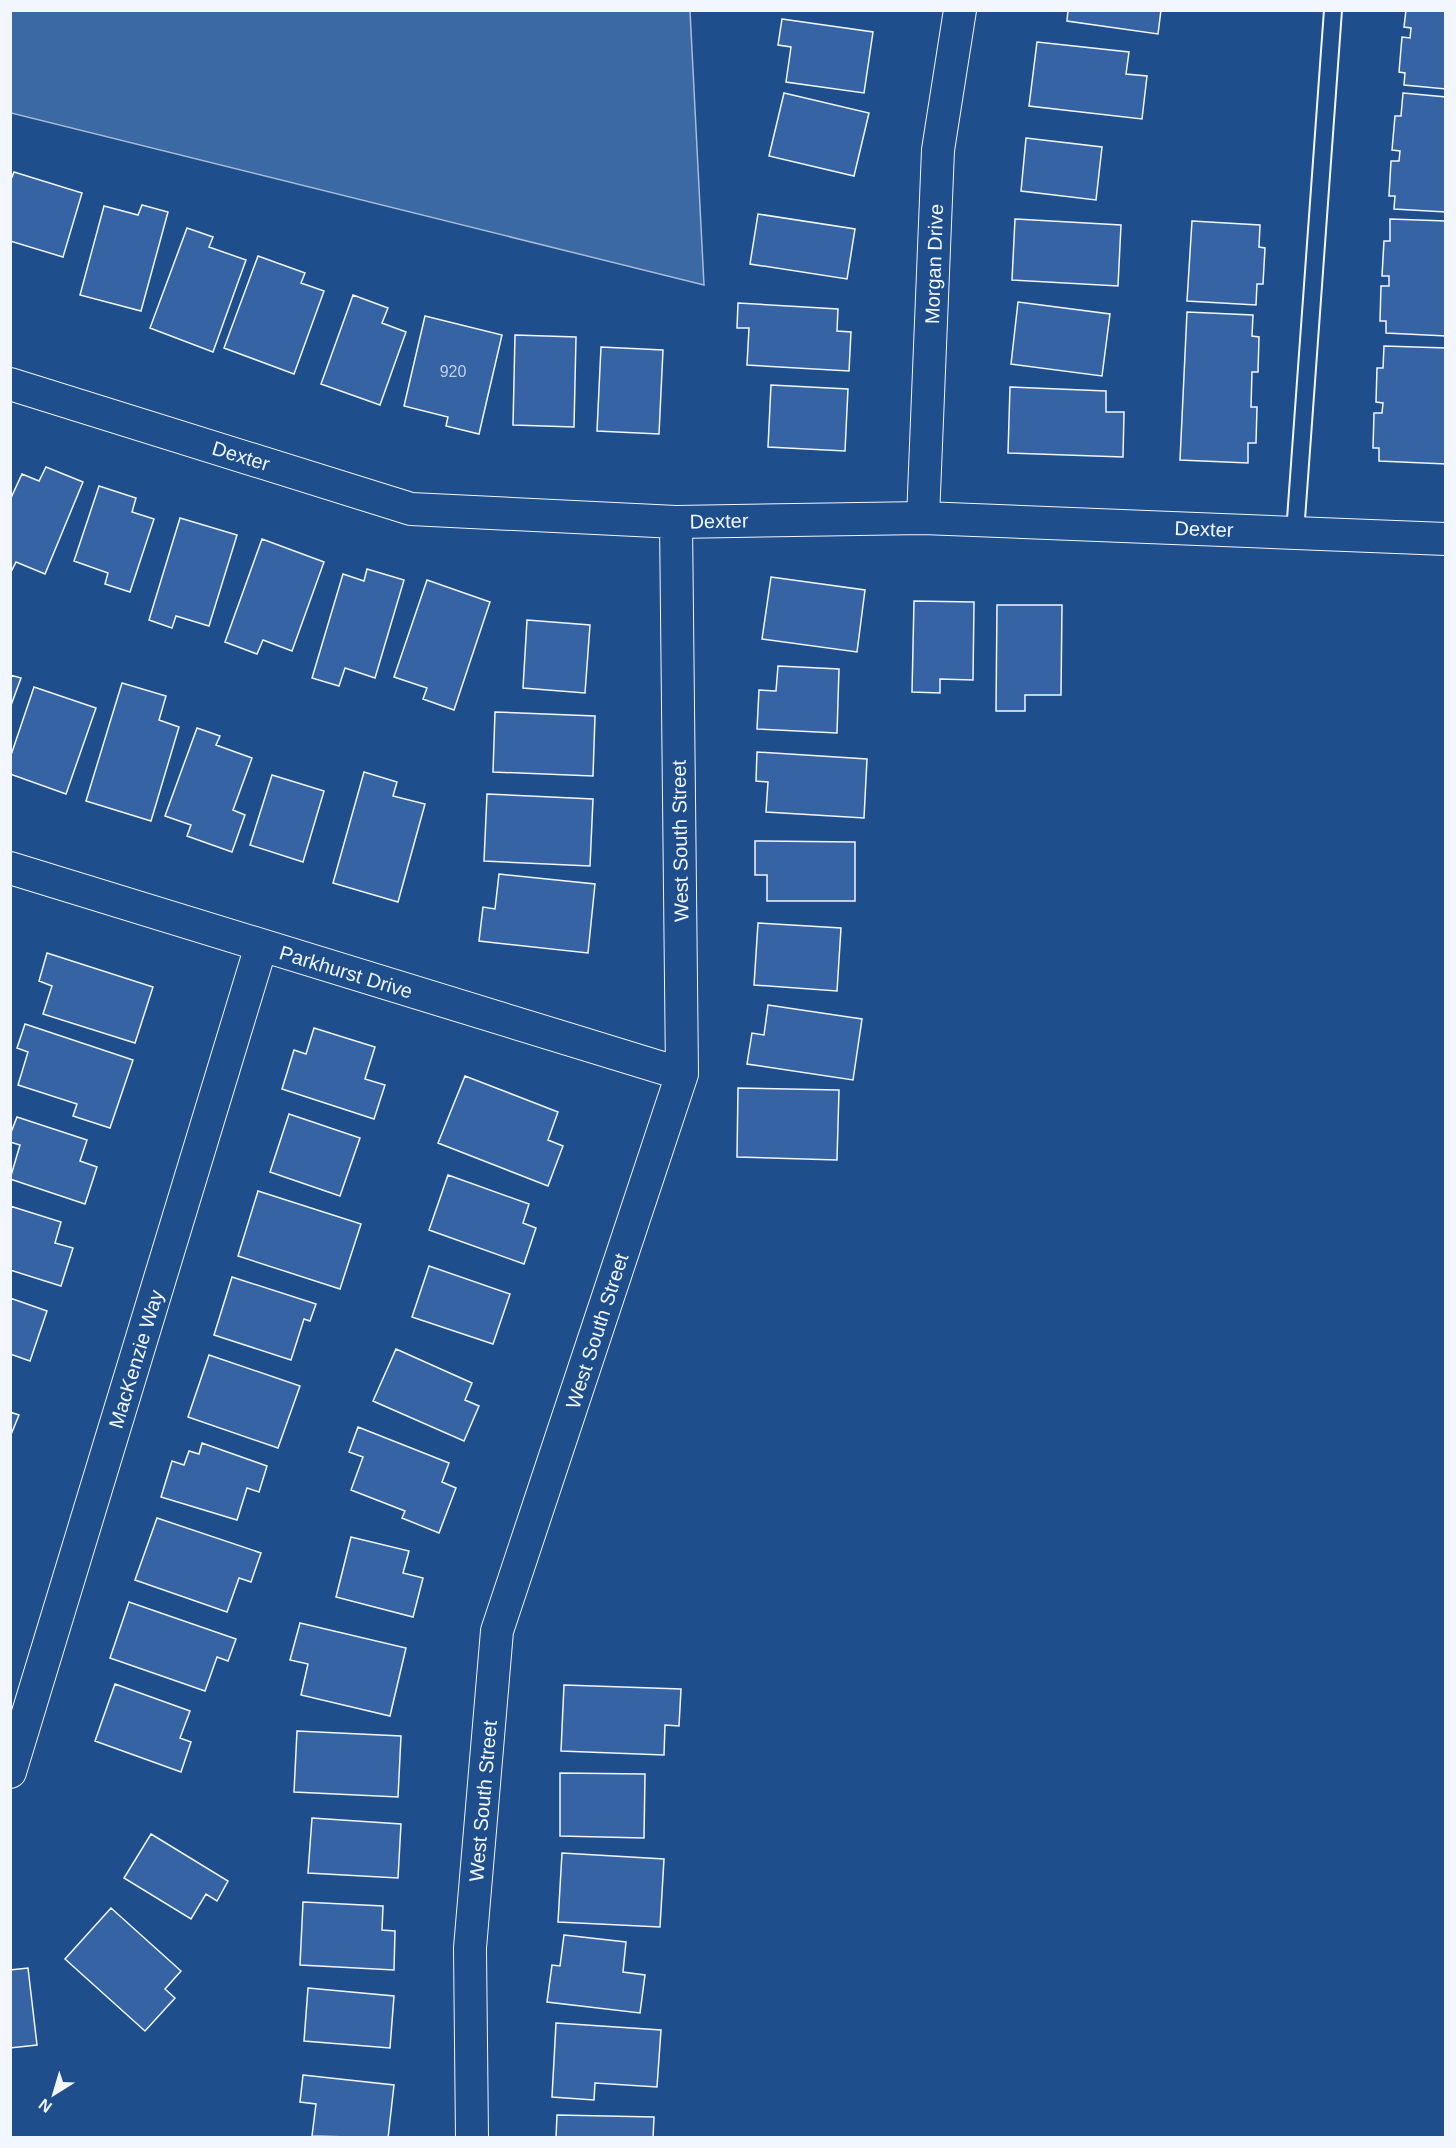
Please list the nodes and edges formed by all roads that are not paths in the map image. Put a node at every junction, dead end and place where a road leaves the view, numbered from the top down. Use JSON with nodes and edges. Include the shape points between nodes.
{"nodes":[{"id":1,"x":960,"y":10,"type":"edge"},
{"id":2,"x":1333,"y":10,"type":"edge"},
{"id":3,"x":10,"y":384,"type":"edge"},
{"id":4,"x":923,"y":518,"type":"junction"},
{"id":5,"x":676,"y":522,"type":"junction"},
{"id":6,"x":1296,"y":533,"type":"junction"},
{"id":7,"x":1446,"y":539,"type":"edge"},
{"id":8,"x":10,"y":868,"type":"edge"},
{"id":9,"x":261,"y":946,"type":"junction"},
{"id":10,"x":682,"y":1074,"type":"junction"},
{"id":11,"x":10,"y":1772,"type":"edge"},
{"id":12,"x":472,"y":2138,"type":"edge"}],
"edges":[{"from":1,"to":4,"type":"street","name":"Morgan Drive","via":[[938,150]]},
{"from":2,"to":6,"type":"lane"},
{"from":3,"to":5,"type":"street","name":"Dexter","via":[[411,509]]},
{"from":4,"to":5,"type":"street","name":"Dexter"},
{"from":4,"to":6,"type":"street","name":"Dexter"},
{"from":5,"to":10,"type":"street","name":"West South Street"},
{"from":6,"to":7,"type":"street","name":"Dexter"},
{"from":8,"to":9,"type":"street","name":"Parkhurst Drive"},
{"from":9,"to":10,"type":"street","name":"Parkhurst Drive"},
{"from":9,"to":11,"type":"street","name":"MacKenzie Way"},
{"from":10,"to":12,"type":"street","name":"West South Street","via":[[497,1631],[470,1948]]}]}
